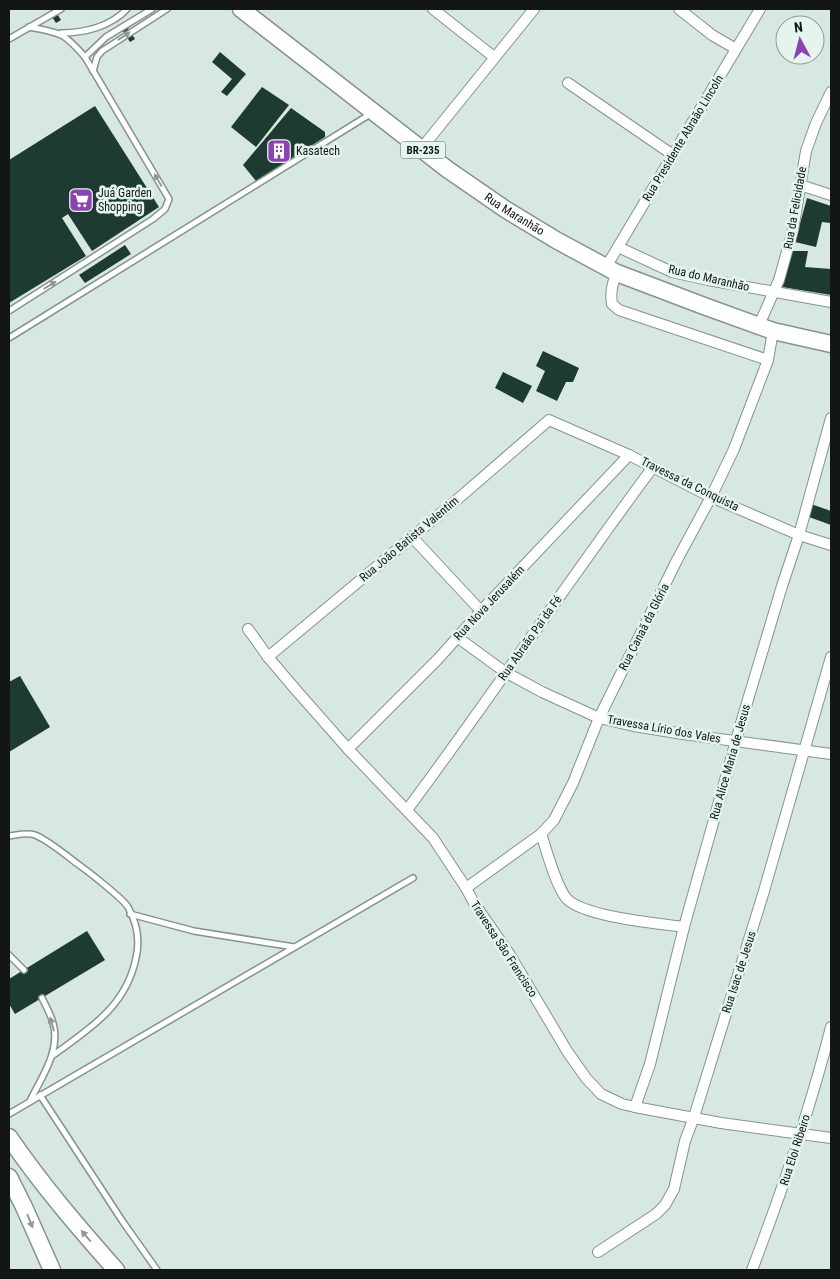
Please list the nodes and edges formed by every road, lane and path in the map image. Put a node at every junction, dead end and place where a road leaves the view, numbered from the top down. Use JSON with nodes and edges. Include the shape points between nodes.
{"nodes":[{"id":1,"x":61,"y":9,"type":"edge"},
{"id":2,"x":127,"y":9,"type":"edge"},
{"id":3,"x":152,"y":9,"type":"edge"},
{"id":4,"x":167,"y":9,"type":"edge"},
{"id":5,"x":433,"y":9,"type":"edge"},
{"id":6,"x":534,"y":9,"type":"edge"},
{"id":7,"x":679,"y":9,"type":"edge"},
{"id":8,"x":760,"y":9,"type":"edge"},
{"id":9,"x":250,"y":12,"type":"edge"},
{"id":10,"x":29,"y":27,"type":"junction"},
{"id":11,"x":60,"y":33,"type":"junction"},
{"id":12,"x":9,"y":39,"type":"edge"},
{"id":13,"x":736,"y":50,"type":"junction"},
{"id":14,"x":85,"y":57,"type":"junction"},
{"id":15,"x":494,"y":57,"type":"junction"},
{"id":16,"x":93,"y":71,"type":"junction"},
{"id":17,"x":568,"y":83,"type":"dead end"},
{"id":18,"x":831,"y":92,"type":"edge"},
{"id":19,"x":373,"y":112,"type":"junction"},
{"id":20,"x":421,"y":149,"type":"junction"},
{"id":21,"x":673,"y":155,"type":"junction"},
{"id":22,"x":800,"y":185,"type":"junction"},
{"id":23,"x":831,"y":195,"type":"edge"},
{"id":24,"x":618,"y":247,"type":"junction"},
{"id":25,"x":612,"y":270,"type":"junction"},
{"id":26,"x":774,"y":292,"type":"junction"},
{"id":27,"x":831,"y":302,"type":"edge"},
{"id":28,"x":9,"y":311,"type":"edge"},
{"id":29,"x":766,"y":328,"type":"junction"},
{"id":30,"x":9,"y":338,"type":"edge"},
{"id":31,"x":831,"y":344,"type":"edge"},
{"id":32,"x":768,"y":360,"type":"junction"},
{"id":33,"x":831,"y":418,"type":"edge"},
{"id":34,"x":549,"y":420,"type":"joint"},
{"id":35,"x":629,"y":455,"type":"junction"},
{"id":36,"x":653,"y":467,"type":"junction"},
{"id":37,"x":712,"y":497,"type":"junction"},
{"id":38,"x":799,"y":535,"type":"junction"},
{"id":39,"x":412,"y":537,"type":"junction"},
{"id":40,"x":831,"y":545,"type":"edge"},
{"id":41,"x":481,"y":611,"type":"junction"},
{"id":42,"x":248,"y":629,"type":"dead end"},
{"id":43,"x":457,"y":637,"type":"junction"},
{"id":44,"x":268,"y":657,"type":"junction"},
{"id":45,"x":831,"y":658,"type":"edge"},
{"id":46,"x":505,"y":672,"type":"junction"},
{"id":47,"x":599,"y":718,"type":"junction"},
{"id":48,"x":737,"y":741,"type":"junction"},
{"id":49,"x":348,"y":749,"type":"junction"},
{"id":50,"x":804,"y":750,"type":"junction"},
{"id":51,"x":831,"y":754,"type":"edge"},
{"id":52,"x":407,"y":810,"type":"junction"},
{"id":53,"x":541,"y":834,"type":"junction"},
{"id":54,"x":9,"y":836,"type":"edge"},
{"id":55,"x":413,"y":878,"type":"dead end"},
{"id":56,"x":466,"y":888,"type":"junction"},
{"id":57,"x":130,"y":914,"type":"junction"},
{"id":58,"x":684,"y":927,"type":"junction"},
{"id":59,"x":295,"y":947,"type":"junction"},
{"id":60,"x":9,"y":955,"type":"edge"},
{"id":61,"x":24,"y":970,"type":"dead end"},
{"id":62,"x":42,"y":998,"type":"dead end"},
{"id":63,"x":831,"y":1027,"type":"edge"},
{"id":64,"x":52,"y":1056,"type":"junction"},
{"id":65,"x":40,"y":1096,"type":"junction"},
{"id":66,"x":30,"y":1102,"type":"junction"},
{"id":67,"x":636,"y":1107,"type":"junction"},
{"id":68,"x":9,"y":1114,"type":"edge"},
{"id":69,"x":694,"y":1117,"type":"junction"},
{"id":70,"x":800,"y":1134,"type":"junction"},
{"id":71,"x":9,"y":1137,"type":"edge"},
{"id":72,"x":831,"y":1138,"type":"edge"},
{"id":73,"x":9,"y":1177,"type":"edge"},
{"id":74,"x":598,"y":1252,"type":"dead end"},
{"id":75,"x":52,"y":1270,"type":"edge"},
{"id":76,"x":116,"y":1270,"type":"edge"},
{"id":77,"x":157,"y":1270,"type":"edge"},
{"id":78,"x":752,"y":1270,"type":"edge"}],
"edges":[{"from":1,"to":10,"type":"lane"},
{"from":2,"to":11,"type":"lane","via":[[88,31]]},
{"from":3,"to":14,"type":"lane","via":[[106,37]]},
{"from":16,"to":4,"type":"lane","one_way":true,"via":[[102,51]]},
{"from":5,"to":15,"type":"street"},
{"from":6,"to":15,"type":"street"},
{"from":7,"to":13,"type":"street"},
{"from":8,"to":13,"type":"street","name":"Rua Presidente Abraão Lincoln"},
{"from":9,"to":19,"type":"highway","name":"Rua Maranhão","number":"BR-235"},
{"from":10,"to":11,"type":"lane"},
{"from":10,"to":12,"type":"lane"},
{"from":11,"to":14,"type":"lane"},
{"from":13,"to":21,"type":"street","name":"Rua Presidente Abraão Lincoln"},
{"from":14,"to":16,"type":"lane"},
{"from":15,"to":20,"type":"street"},
{"from":28,"to":16,"type":"lane","one_way":true,"via":[[153,219],[168,205],[169,199]]},
{"from":17,"to":21,"type":"street"},
{"from":18,"to":22,"type":"street","name":"Rua da Felicidade","via":[[806,151]]},
{"from":19,"to":20,"type":"highway","name":"Rua Maranhão","number":"BR-235"},
{"from":19,"to":30,"type":"lane"},
{"from":20,"to":25,"type":"highway","name":"Rua Maranhão","number":"BR-235","via":[[505,209]]},
{"from":21,"to":24,"type":"street","name":"Rua Presidente Abraão Lincoln"},
{"from":22,"to":23,"type":"street"},
{"from":22,"to":26,"type":"street","name":"Rua da Felicidade","via":[[794,230]]},
{"from":24,"to":25,"type":"street","name":"Rua Presidente Abraão Lincoln"},
{"from":24,"to":26,"type":"street","name":"Rua do Maranhão","via":[[672,272]]},
{"from":25,"to":29,"type":"highway","name":"Rua Maranhão","number":"BR-235"},
{"from":25,"to":32,"type":"street","via":[[612,304],[619,310]]},
{"from":26,"to":27,"type":"street"},
{"from":26,"to":29,"type":"street","name":"Rua da Felicidade"},
{"from":29,"to":31,"type":"highway","name":"Rua Maranhão","number":"BR-235"},
{"from":29,"to":32,"type":"street","name":"Rua Canaã da Glória"},
{"from":32,"to":37,"type":"street","name":"Rua Canaã da Glória"},
{"from":33,"to":38,"type":"street","name":"Rua Alice Maria de Jesus"},
{"from":34,"to":35,"type":"street","name":"Travessa da Conquista"},
{"from":34,"to":39,"type":"street","name":"Rua João Batista Valentim"},
{"from":35,"to":36,"type":"street","name":"Travessa da Conquista"},
{"from":35,"to":41,"type":"street","name":"Rua Nova Jerusalém"},
{"from":36,"to":37,"type":"street","name":"Travessa da Conquista"},
{"from":36,"to":46,"type":"street","name":"Rua Abraão Pai da Fé"},
{"from":37,"to":38,"type":"street","name":"Travessa da Conquista"},
{"from":37,"to":47,"type":"street","name":"Rua Canaã da Glória"},
{"from":38,"to":40,"type":"street","name":"Travessa da Conquista"},
{"from":38,"to":48,"type":"street","name":"Rua Alice Maria de Jesus"},
{"from":39,"to":41,"type":"street"},
{"from":39,"to":44,"type":"street","name":"Rua João Batista Valentim"},
{"from":41,"to":43,"type":"street","name":"Rua Nova Jerusalém"},
{"from":42,"to":44,"type":"street","name":"Travessa São Francisco"},
{"from":43,"to":46,"type":"street","name":"Travessa Lírio dos Vales"},
{"from":43,"to":49,"type":"street","name":"Rua Nova Jerusalém"},
{"from":44,"to":49,"type":"street","name":"Travessa São Francisco"},
{"from":45,"to":50,"type":"street","name":"Rua Isac de Jesus"},
{"from":46,"to":47,"type":"street","name":"Travessa Lírio dos Vales"},
{"from":46,"to":52,"type":"street","name":"Rua Abraão Pai da Fé"},
{"from":47,"to":48,"type":"street","name":"Travessa Lírio dos Vales"},
{"from":47,"to":53,"type":"street","name":"Rua Canaã da Glória","via":[[566,798],[554,820]]},
{"from":48,"to":50,"type":"street","name":"Travessa Lírio dos Vales"},
{"from":48,"to":58,"type":"street","name":"Rua Alice Maria de Jesus"},
{"from":49,"to":52,"type":"street","name":"Travessa São Francisco"},
{"from":50,"to":51,"type":"street","name":"Travessa Lírio dos Vales"},
{"from":50,"to":69,"type":"street","name":"Rua Isac de Jesus"},
{"from":52,"to":56,"type":"street","name":"Travessa São Francisco","via":[[433,838]]},
{"from":53,"to":56,"type":"street","name":"Rua Canaã da Glória"},
{"from":53,"to":58,"type":"street","via":[[559,886],[567,899],[579,906],[626,918]]},
{"from":54,"to":57,"type":"lane","via":[[35,835],[89,872],[127,906]]},
{"from":55,"to":59,"type":"lane"},
{"from":56,"to":67,"type":"street","name":"Travessa São Francisco","via":[[586,1078],[601,1094]]},
{"from":57,"to":59,"type":"lane","via":[[194,931]]},
{"from":57,"to":64,"type":"lane","via":[[139,944],[134,970],[124,992],[103,1018]]},
{"from":58,"to":67,"type":"street","name":"Rua Alice Maria de Jesus"},
{"from":59,"to":65,"type":"lane"},
{"from":60,"to":61,"type":"lane"},
{"from":64,"to":62,"type":"lane","one_way":true,"via":[[53,1023]]},
{"from":63,"to":70,"type":"street","name":"Rua Eloi Ribeiro"},
{"from":64,"to":66,"type":"lane"},
{"from":65,"to":66,"type":"lane"},
{"from":65,"to":77,"type":"lane"},
{"from":66,"to":68,"type":"lane"},
{"from":67,"to":69,"type":"street","name":"Travessa São Francisco"},
{"from":69,"to":70,"type":"street","name":"Travessa São Francisco"},
{"from":69,"to":74,"type":"street","name":"Rua Isac de Jesus","via":[[674,1189],[665,1205]]},
{"from":70,"to":72,"type":"street","name":"Travessa São Francisco"},
{"from":70,"to":78,"type":"street","name":"Rua Eloi Ribeiro"},
{"from":76,"to":71,"type":"highway","one_way":true,"via":[[56,1201]]},
{"from":73,"to":75,"type":"highway","one_way":true}]}
